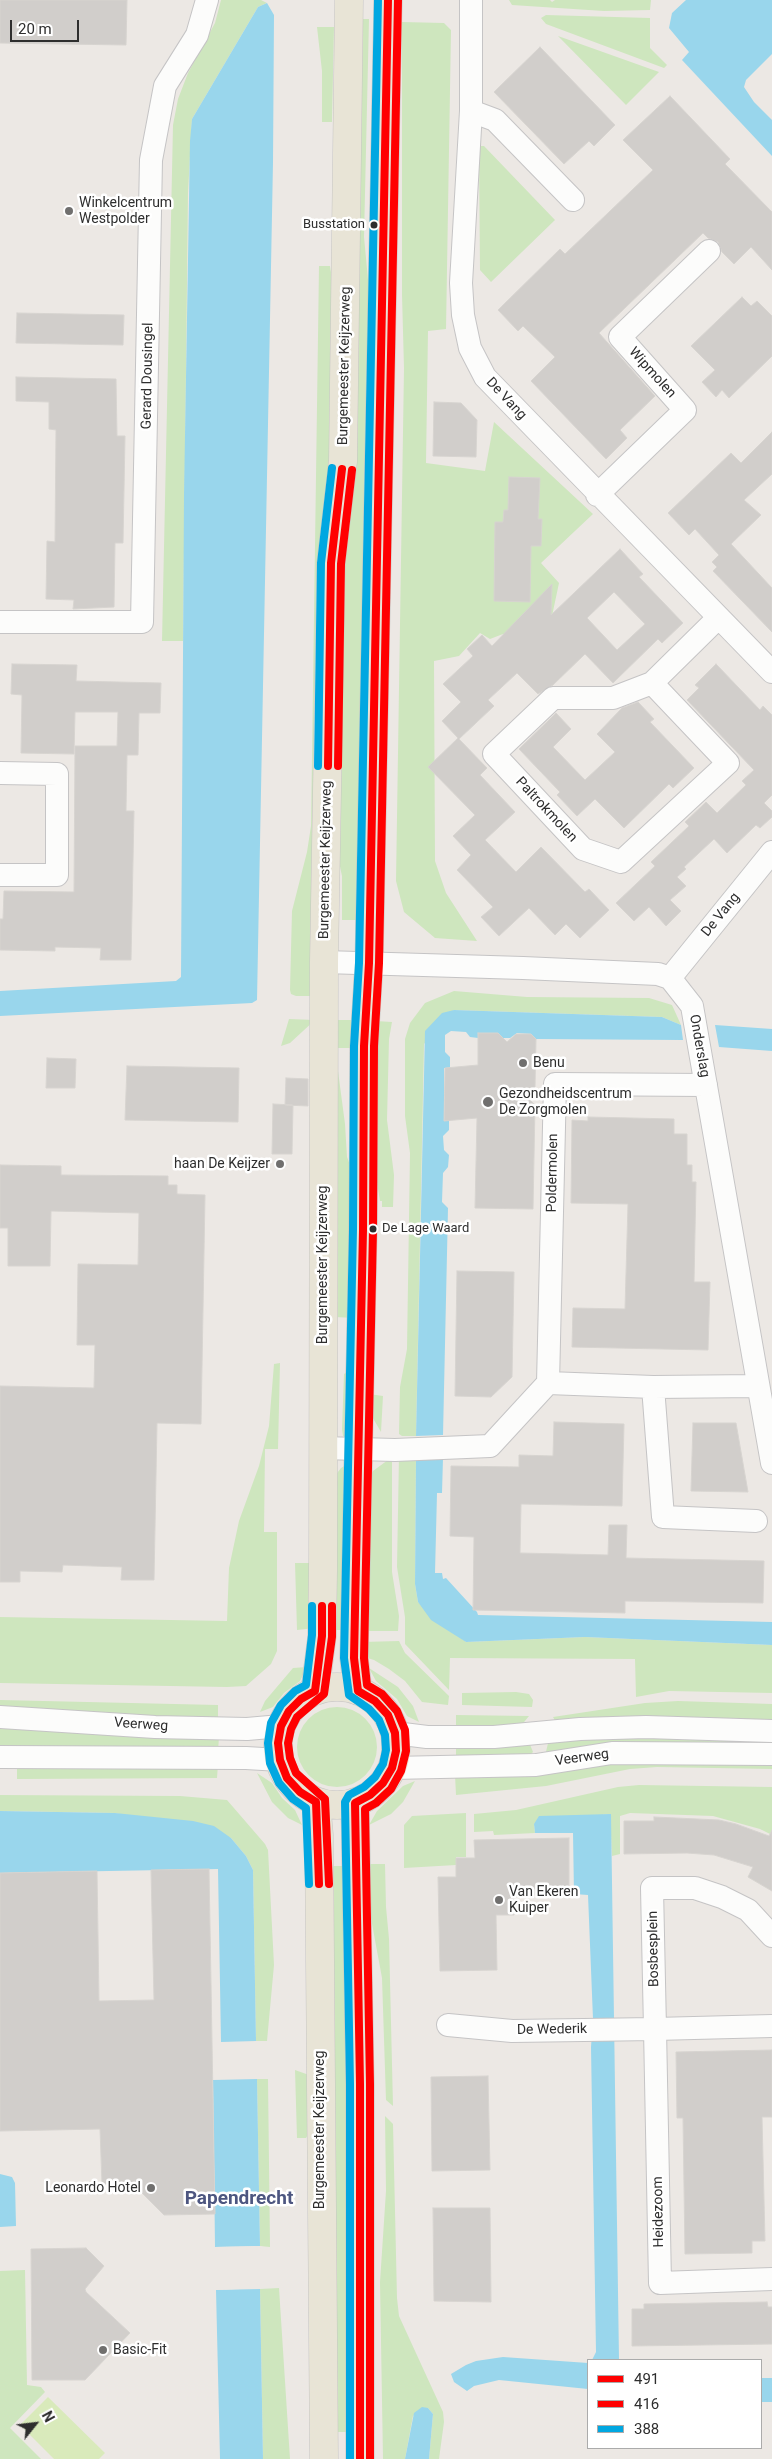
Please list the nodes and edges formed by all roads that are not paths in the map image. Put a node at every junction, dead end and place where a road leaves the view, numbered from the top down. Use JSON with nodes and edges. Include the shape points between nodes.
{"nodes":[{"id":1,"x":207,"y":0,"type":"edge"},
{"id":2,"x":349,"y":0,"type":"edge"},
{"id":3,"x":388,"y":0,"type":"edge"},
{"id":4,"x":471,"y":0,"type":"edge"},
{"id":5,"x":471,"y":111,"type":"junction"},
{"id":6,"x":573,"y":200,"type":"dead end"},
{"id":7,"x":709,"y":251,"type":"dead end"},
{"id":8,"x":597,"y":495,"type":"junction"},
{"id":9,"x":718,"y":618,"type":"junction"},
{"id":10,"x":0,"y":622,"type":"edge"},
{"id":11,"x":772,"y":672,"type":"edge"},
{"id":12,"x":652,"y":683,"type":"junction"},
{"id":13,"x":0,"y":773,"type":"edge"},
{"id":14,"x":772,"y":852,"type":"edge"},
{"id":15,"x":0,"y":875,"type":"edge"},
{"id":16,"x":324,"y":962,"type":"junction"},
{"id":17,"x":369,"y":963,"type":"junction"},
{"id":18,"x":670,"y":978,"type":"junction"},
{"id":19,"x":706,"y":1085,"type":"junction"},
{"id":20,"x":548,"y":1383,"type":"junction"},
{"id":21,"x":758,"y":1386,"type":"junction"},
{"id":22,"x":653,"y":1387,"type":"junction"},
{"id":23,"x":322,"y":1448,"type":"junction"},
{"id":24,"x":358,"y":1449,"type":"junction"},
{"id":25,"x":772,"y":1463,"type":"edge"},
{"id":26,"x":756,"y":1521,"type":"dead end"},
{"id":27,"x":314,"y":1691,"type":"junction"},
{"id":28,"x":358,"y":1691,"type":"junction"},
{"id":29,"x":0,"y":1717,"type":"edge"},
{"id":30,"x":281,"y":1726,"type":"junction"},
{"id":31,"x":772,"y":1731,"type":"edge"},
{"id":32,"x":395,"y":1733,"type":"junction"},
{"id":33,"x":772,"y":1754,"type":"edge"},
{"id":34,"x":0,"y":1757,"type":"edge"},
{"id":35,"x":280,"y":1760,"type":"junction"},
{"id":36,"x":392,"y":1768,"type":"junction"},
{"id":37,"x":316,"y":1802,"type":"junction"},
{"id":38,"x":355,"y":1803,"type":"junction"},
{"id":39,"x":772,"y":1936,"type":"edge"},
{"id":40,"x":448,"y":2026,"type":"dead end"},
{"id":41,"x":772,"y":2026,"type":"edge"},
{"id":42,"x":656,"y":2029,"type":"junction"},
{"id":43,"x":772,"y":2279,"type":"edge"},
{"id":44,"x":324,"y":2459,"type":"edge"},
{"id":45,"x":360,"y":2459,"type":"edge"}],
"edges":[{"from":1,"to":10,"type":"street","name":"Gerard Dousingel","via":[[197,35],[165,86],[151,160],[142,622]]},
{"from":2,"to":16,"type":"main road","name":"Burgemeester Keijzerweg","via":[[343,461],[331,563]]},
{"from":3,"to":17,"type":"main road"},
{"from":4,"to":5,"type":"street","name":"De Vang"},
{"from":5,"to":6,"type":"street","via":[[495,120]]},
{"from":5,"to":8,"type":"street","name":"De Vang","via":[[461,283],[470,348],[484,377]]},
{"from":7,"to":8,"type":"street","name":"Wipmolen","via":[[620,337],[685,410]]},
{"from":8,"to":9,"type":"street","name":"De Vang"},
{"from":9,"to":11,"type":"street","name":"De Vang"},
{"from":9,"to":12,"type":"street","name":"Paltrokmolen"},
{"from":12,"to":12,"type":"street","name":"Paltrokmolen","via":[[728,762],[621,862],[583,849],[494,754],[553,698],[612,698]]},
{"from":13,"to":15,"type":"street","via":[[57,774],[57,875]]},
{"from":14,"to":18,"type":"street","name":"De Vang"},
{"from":16,"to":17,"type":"street"},
{"from":16,"to":23,"type":"main road","name":"Burgemeester Keijzerweg"},
{"from":17,"to":18,"type":"street","via":[[658,974]]},
{"from":17,"to":24,"type":"main road","via":[[364,1046]]},
{"from":18,"to":19,"type":"street","name":"Onderslag","via":[[692,1006]]},
{"from":19,"to":20,"type":"street","name":"Poldermolen","via":[[555,1084]]},
{"from":19,"to":21,"type":"street","name":"Onderslag"},
{"from":20,"to":22,"type":"street"},
{"from":20,"to":24,"type":"street","via":[[490,1446]]},
{"from":21,"to":22,"type":"street"},
{"from":21,"to":25,"type":"street","name":"Onderslag"},
{"from":22,"to":26,"type":"street","via":[[663,1517]]},
{"from":23,"to":24,"type":"street"},
{"from":23,"to":27,"type":"main road","name":"Burgemeester Keijzerweg","via":[[322,1636]]},
{"from":24,"to":28,"type":"main road","via":[[354,1658]]},
{"from":27,"to":28,"type":"main road","via":[[336,1687]]},
{"from":27,"to":30,"type":"main road","via":[[294,1705]]},
{"from":28,"to":32,"type":"main road","via":[[382,1708]]},
{"from":29,"to":30,"type":"street","name":"Veerweg","via":[[156,1727],[247,1729]]},
{"from":30,"to":35,"type":"main road"},
{"from":31,"to":32,"type":"street","name":"Veerweg","via":[[646,1727],[494,1737],[427,1737]]},
{"from":32,"to":36,"type":"main road","via":[[396,1751]]},
{"from":33,"to":36,"type":"street","name":"Veerweg","via":[[612,1753],[536,1764]]},
{"from":34,"to":35,"type":"street"},
{"from":35,"to":37,"type":"main road","via":[[282,1770],[293,1786]]},
{"from":36,"to":38,"type":"main road","via":[[377,1790]]},
{"from":37,"to":38,"type":"main road","via":[[335,1806]]},
{"from":37,"to":44,"type":"main road","name":"Burgemeester Keijzerweg","via":[[319,1835]]},
{"from":38,"to":45,"type":"main road","via":[[360,2084]]},
{"from":39,"to":42,"type":"street","name":"Bosbesplein","via":[[748,1910],[722,1897],[695,1888],[652,1888]]},
{"from":40,"to":42,"type":"street","name":"De Wederik","via":[[512,2031]]},
{"from":41,"to":42,"type":"street"},
{"from":42,"to":43,"type":"street","name":"Heidezoom","via":[[660,2283]]}]}
